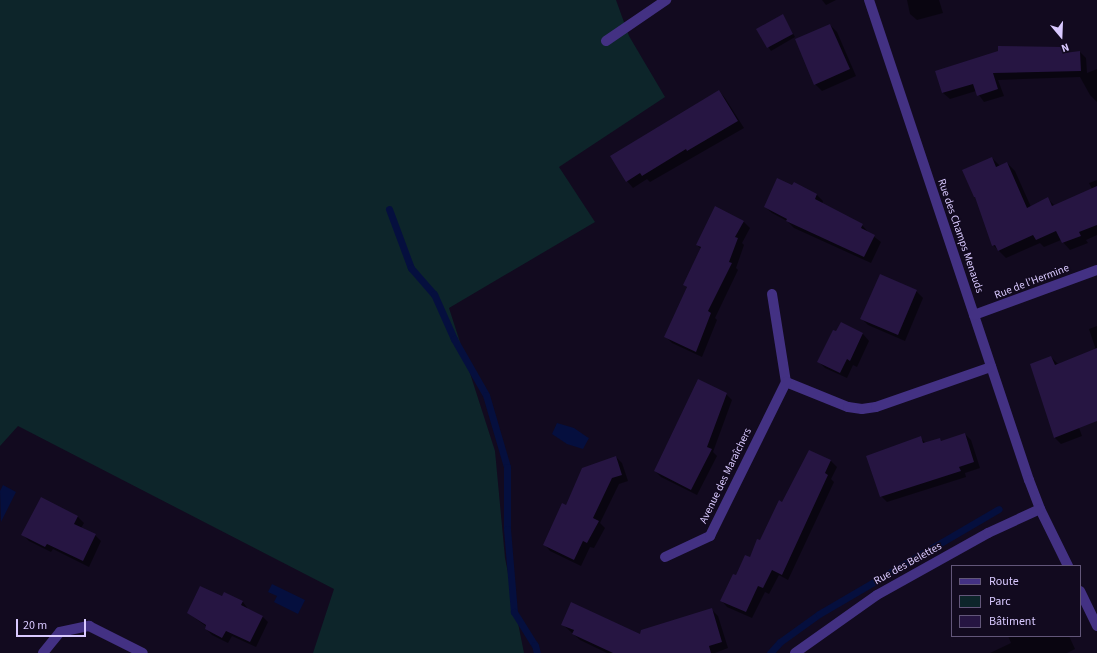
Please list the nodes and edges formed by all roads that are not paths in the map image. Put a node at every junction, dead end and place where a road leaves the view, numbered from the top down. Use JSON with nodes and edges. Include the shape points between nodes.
{"nodes":[{"id":1,"x":666,"y":0,"type":"edge"},
{"id":2,"x":868,"y":0,"type":"edge"},
{"id":3,"x":606,"y":41,"type":"dead end"},
{"id":4,"x":1097,"y":270,"type":"edge"},
{"id":5,"x":772,"y":294,"type":"dead end"},
{"id":6,"x":974,"y":315,"type":"junction"},
{"id":7,"x":991,"y":367,"type":"junction"},
{"id":8,"x":786,"y":382,"type":"junction"},
{"id":9,"x":1040,"y":509,"type":"junction"},
{"id":10,"x":665,"y":557,"type":"dead end"},
{"id":11,"x":1068,"y":565,"type":"edge"},
{"id":12,"x":1081,"y":593,"type":"edge"},
{"id":13,"x":1097,"y":626,"type":"edge"},
{"id":14,"x":43,"y":653,"type":"edge"},
{"id":15,"x":143,"y":653,"type":"edge"},
{"id":16,"x":795,"y":653,"type":"edge"}],
"edges":[{"from":1,"to":3,"type":"street"},
{"from":2,"to":6,"type":"street","name":"Rue des Champs Menauds"},
{"from":4,"to":6,"type":"street","name":"Rue de l'Hermine"},
{"from":5,"to":8,"type":"street"},
{"from":6,"to":7,"type":"street","name":"Rue des Champs Menauds"},
{"from":7,"to":8,"type":"street","via":[[876,408],[862,410],[848,407]]},
{"from":7,"to":9,"type":"street","name":"Rue des Champs Menauds"},
{"from":8,"to":10,"type":"street","name":"Avenue des Maraîchers","via":[[710,536]]},
{"from":9,"to":11,"type":"street","name":"Rue des Champs Menauds"},
{"from":9,"to":16,"type":"street","name":"Rue des Belettes","via":[[988,533],[878,595]]},
{"from":12,"to":13,"type":"street"},
{"from":14,"to":15,"type":"street","via":[[60,632],[89,626]]}]}
